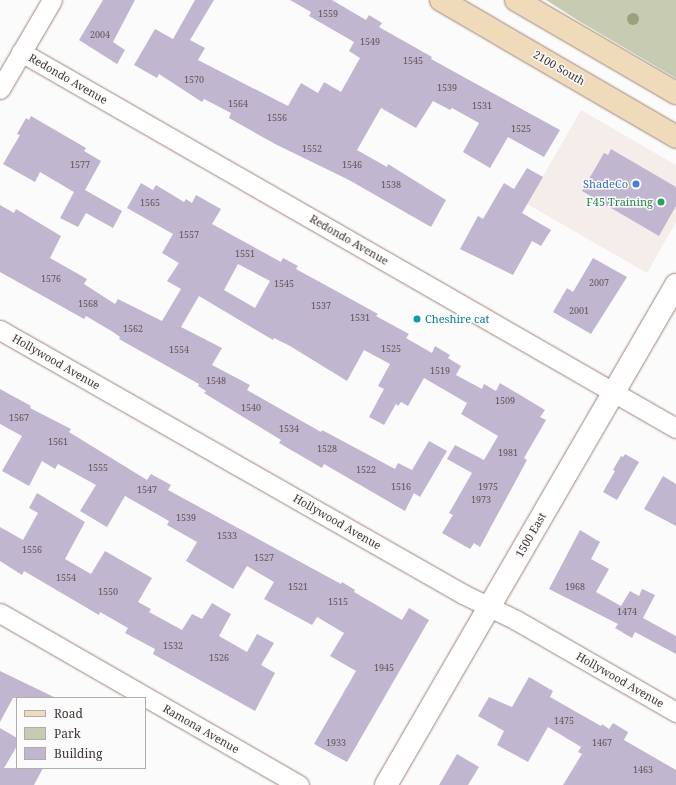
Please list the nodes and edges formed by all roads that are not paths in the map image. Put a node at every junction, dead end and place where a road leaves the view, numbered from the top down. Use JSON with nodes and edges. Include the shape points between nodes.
{"nodes":[{"id":1,"x":52,"y":0,"type":"edge"},
{"id":2,"x":441,"y":0,"type":"edge"},
{"id":3,"x":516,"y":0,"type":"edge"},
{"id":4,"x":21,"y":52,"type":"junction"},
{"id":5,"x":0,"y":89,"type":"edge"},
{"id":6,"x":676,"y":94,"type":"edge"},
{"id":7,"x":676,"y":137,"type":"edge"},
{"id":8,"x":676,"y":285,"type":"edge"},
{"id":9,"x":0,"y":330,"type":"edge"},
{"id":10,"x":614,"y":392,"type":"junction"},
{"id":11,"x":676,"y":428,"type":"edge"},
{"id":12,"x":489,"y":607,"type":"junction"},
{"id":13,"x":0,"y":613,"type":"edge"},
{"id":14,"x":676,"y":712,"type":"edge"},
{"id":15,"x":299,"y":785,"type":"edge"},
{"id":16,"x":386,"y":785,"type":"edge"}],
"edges":[{"from":1,"to":4,"type":"street"},
{"from":2,"to":7,"type":"main road","name":"2100 South"},
{"from":3,"to":6,"type":"main road"},
{"from":4,"to":5,"type":"street"},
{"from":4,"to":10,"type":"street","name":"Redondo Avenue"},
{"from":8,"to":10,"type":"street","name":"1500 East"},
{"from":9,"to":12,"type":"street","name":"Hollywood Avenue"},
{"from":10,"to":11,"type":"street","name":"Redondo Avenue"},
{"from":10,"to":12,"type":"street","name":"1500 East"},
{"from":12,"to":14,"type":"street","name":"Hollywood Avenue"},
{"from":12,"to":16,"type":"street","name":"1500 East"},
{"from":13,"to":15,"type":"street","name":"Ramona Avenue"}]}
